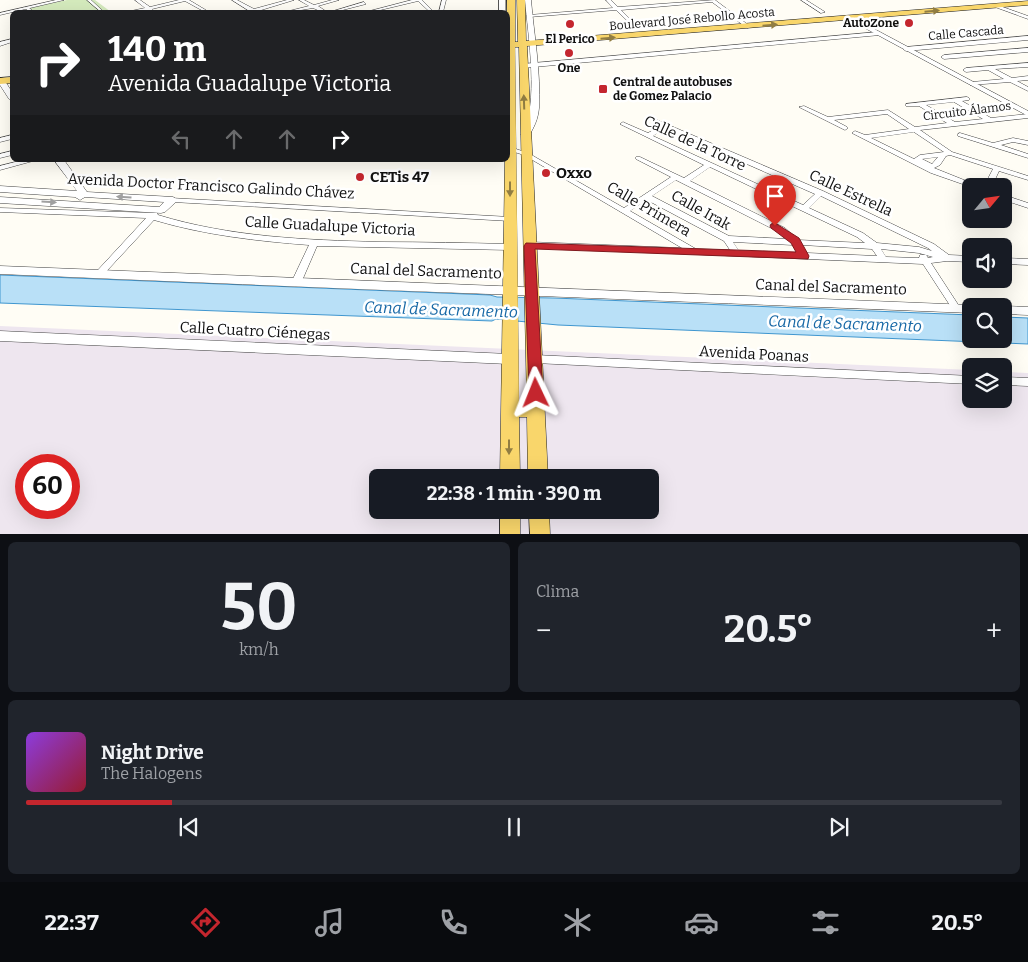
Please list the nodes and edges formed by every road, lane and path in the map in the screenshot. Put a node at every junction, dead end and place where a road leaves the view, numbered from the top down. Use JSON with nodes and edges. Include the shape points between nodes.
{"nodes":[{"id":1,"x":62,"y":0,"type":"edge"},
{"id":2,"x":89,"y":0,"type":"edge"},
{"id":3,"x":137,"y":0,"type":"edge"},
{"id":4,"x":185,"y":0,"type":"edge"},
{"id":5,"x":234,"y":0,"type":"edge"},
{"id":6,"x":292,"y":0,"type":"edge"},
{"id":7,"x":301,"y":0,"type":"edge"},
{"id":8,"x":337,"y":0,"type":"edge"},
{"id":9,"x":387,"y":0,"type":"edge"},
{"id":10,"x":419,"y":0,"type":"edge"},
{"id":11,"x":511,"y":0,"type":"edge"},
{"id":12,"x":521,"y":0,"type":"edge"},
{"id":13,"x":528,"y":0,"type":"edge"},
{"id":14,"x":608,"y":0,"type":"edge"},
{"id":15,"x":654,"y":0,"type":"edge"},
{"id":16,"x":722,"y":0,"type":"edge"},
{"id":17,"x":803,"y":0,"type":"edge"},
{"id":18,"x":974,"y":0,"type":"edge"},
{"id":19,"x":1008,"y":0,"type":"edge"},
{"id":20,"x":281,"y":1,"type":"edge"},
{"id":21,"x":713,"y":1,"type":"edge"},
{"id":22,"x":44,"y":2,"type":"edge"},
{"id":23,"x":674,"y":2,"type":"edge"},
{"id":24,"x":359,"y":3,"type":"edge"},
{"id":25,"x":1028,"y":3,"type":"edge"},
{"id":26,"x":392,"y":5,"type":"junction"},
{"id":27,"x":314,"y":6,"type":"junction"},
{"id":28,"x":661,"y":6,"type":"junction"},
{"id":29,"x":997,"y":6,"type":"junction"},
{"id":30,"x":352,"y":7,"type":"junction"},
{"id":31,"x":27,"y":8,"type":"junction"},
{"id":32,"x":149,"y":8,"type":"junction"},
{"id":33,"x":618,"y":9,"type":"junction"},
{"id":34,"x":17,"y":10,"type":"edge"},
{"id":35,"x":30,"y":10,"type":"edge"},
{"id":36,"x":101,"y":10,"type":"edge"},
{"id":37,"x":140,"y":10,"type":"edge"},
{"id":38,"x":152,"y":10,"type":"edge"},
{"id":39,"x":203,"y":10,"type":"edge"},
{"id":40,"x":251,"y":10,"type":"edge"},
{"id":41,"x":259,"y":10,"type":"edge"},
{"id":42,"x":299,"y":10,"type":"edge"},
{"id":43,"x":321,"y":10,"type":"edge"},
{"id":44,"x":340,"y":10,"type":"edge"},
{"id":45,"x":376,"y":10,"type":"edge"},
{"id":46,"x":396,"y":10,"type":"edge"},
{"id":47,"x":430,"y":10,"type":"edge"},
{"id":48,"x":823,"y":12,"type":"junction"},
{"id":49,"x":528,"y":16,"type":"junction"},
{"id":50,"x":510,"y":18,"type":"edge"},
{"id":51,"x":850,"y":18,"type":"junction"},
{"id":52,"x":1028,"y":18,"type":"edge"},
{"id":53,"x":742,"y":19,"type":"junction"},
{"id":54,"x":677,"y":24,"type":"junction"},
{"id":55,"x":749,"y":27,"type":"junction"},
{"id":56,"x":636,"y":28,"type":"junction"},
{"id":57,"x":878,"y":34,"type":"junction"},
{"id":58,"x":643,"y":35,"type":"junction"},
{"id":59,"x":510,"y":36,"type":"edge"},
{"id":60,"x":1028,"y":38,"type":"edge"},
{"id":61,"x":527,"y":40,"type":"junction"},
{"id":62,"x":1003,"y":40,"type":"junction"},
{"id":63,"x":975,"y":42,"type":"junction"},
{"id":64,"x":945,"y":45,"type":"junction"},
{"id":65,"x":906,"y":49,"type":"junction"},
{"id":66,"x":1026,"y":50,"type":"edge"},
{"id":67,"x":996,"y":52,"type":"junction"},
{"id":68,"x":964,"y":56,"type":"junction"},
{"id":69,"x":944,"y":57,"type":"dead end"},
{"id":70,"x":534,"y":65,"type":"junction"},
{"id":71,"x":1028,"y":65,"type":"edge"},
{"id":72,"x":523,"y":66,"type":"junction"},
{"id":73,"x":1019,"y":66,"type":"junction"},
{"id":74,"x":990,"y":69,"type":"junction"},
{"id":75,"x":966,"y":70,"type":"dead end"},
{"id":76,"x":1028,"y":70,"type":"edge"},
{"id":77,"x":1028,"y":78,"type":"edge"},
{"id":78,"x":1011,"y":80,"type":"junction"},
{"id":79,"x":972,"y":84,"type":"junction"},
{"id":80,"x":1028,"y":90,"type":"edge"},
{"id":81,"x":1020,"y":93,"type":"dead end"},
{"id":82,"x":967,"y":99,"type":"dead end"},
{"id":83,"x":954,"y":100,"type":"junction"},
{"id":84,"x":920,"y":104,"type":"junction"},
{"id":85,"x":908,"y":105,"type":"dead end"},
{"id":86,"x":802,"y":107,"type":"dead end"},
{"id":87,"x":1028,"y":115,"type":"edge"},
{"id":88,"x":827,"y":119,"type":"junction"},
{"id":89,"x":989,"y":120,"type":"junction"},
{"id":90,"x":657,"y":122,"type":"dead end"},
{"id":91,"x":623,"y":124,"type":"dead end"},
{"id":92,"x":954,"y":124,"type":"junction"},
{"id":93,"x":665,"y":125,"type":"junction"},
{"id":94,"x":845,"y":128,"type":"dead end"},
{"id":95,"x":915,"y":130,"type":"junction"},
{"id":96,"x":855,"y":133,"type":"dead end"},
{"id":97,"x":525,"y":135,"type":"junction"},
{"id":98,"x":960,"y":135,"type":"dead end"},
{"id":99,"x":648,"y":136,"type":"junction"},
{"id":100,"x":865,"y":137,"type":"junction"},
{"id":101,"x":1028,"y":143,"type":"edge"},
{"id":102,"x":994,"y":145,"type":"junction"},
{"id":103,"x":510,"y":149,"type":"joint"},
{"id":104,"x":526,"y":154,"type":"junction"},
{"id":105,"x":1028,"y":156,"type":"edge"},
{"id":106,"x":638,"y":158,"type":"dead end"},
{"id":107,"x":23,"y":162,"type":"edge"},
{"id":108,"x":60,"y":162,"type":"edge"},
{"id":109,"x":710,"y":164,"type":"junction"},
{"id":110,"x":0,"y":168,"type":"edge"},
{"id":111,"x":997,"y":168,"type":"junction"},
{"id":112,"x":676,"y":177,"type":"junction"},
{"id":113,"x":992,"y":178,"type":"edge"},
{"id":114,"x":1028,"y":178,"type":"edge"},
{"id":115,"x":962,"y":181,"type":"edge"},
{"id":116,"x":685,"y":182,"type":"junction"},
{"id":117,"x":0,"y":189,"type":"edge"},
{"id":118,"x":83,"y":193,"type":"junction"},
{"id":119,"x":820,"y":193,"type":"junction"},
{"id":120,"x":646,"y":196,"type":"junction"},
{"id":121,"x":0,"y":200,"type":"edge"},
{"id":122,"x":172,"y":200,"type":"junction"},
{"id":123,"x":1012,"y":200,"type":"edge"},
{"id":124,"x":74,"y":204,"type":"junction"},
{"id":125,"x":1028,"y":206,"type":"edge"},
{"id":126,"x":804,"y":209,"type":"junction"},
{"id":127,"x":0,"y":210,"type":"edge"},
{"id":128,"x":161,"y":210,"type":"junction"},
{"id":129,"x":625,"y":211,"type":"junction"},
{"id":130,"x":151,"y":216,"type":"junction"},
{"id":131,"x":510,"y":219,"type":"junction"},
{"id":132,"x":727,"y":239,"type":"junction"},
{"id":133,"x":795,"y":241,"type":"junction"},
{"id":134,"x":314,"y":243,"type":"junction"},
{"id":135,"x":510,"y":246,"type":"junction"},
{"id":136,"x":530,"y":246,"type":"junction"},
{"id":137,"x":875,"y":246,"type":"junction"},
{"id":138,"x":919,"y":250,"type":"junction"},
{"id":139,"x":696,"y":252,"type":"junction"},
{"id":140,"x":737,"y":254,"type":"junction"},
{"id":141,"x":804,"y":256,"type":"junction"},
{"id":142,"x":948,"y":258,"type":"junction"},
{"id":143,"x":883,"y":259,"type":"junction"},
{"id":144,"x":962,"y":259,"type":"edge"},
{"id":145,"x":924,"y":261,"type":"junction"},
{"id":146,"x":1012,"y":261,"type":"edge"},
{"id":147,"x":1028,"y":262,"type":"edge"},
{"id":148,"x":0,"y":270,"type":"edge"},
{"id":149,"x":100,"y":273,"type":"junction"},
{"id":150,"x":296,"y":283,"type":"junction"},
{"id":151,"x":511,"y":291,"type":"junction"},
{"id":152,"x":533,"y":292,"type":"junction"},
{"id":153,"x":956,"y":308,"type":"junction"},
{"id":154,"x":962,"y":308,"type":"edge"},
{"id":155,"x":1012,"y":310,"type":"edge"},
{"id":156,"x":1028,"y":311,"type":"edge"},
{"id":157,"x":0,"y":336,"type":"edge"},
{"id":158,"x":509,"y":359,"type":"junction"},
{"id":159,"x":535,"y":359,"type":"junction"},
{"id":160,"x":962,"y":380,"type":"edge"},
{"id":161,"x":1012,"y":381,"type":"edge"},
{"id":162,"x":1028,"y":382,"type":"edge"},
{"id":163,"x":509,"y":410,"type":"junction"},
{"id":164,"x":536,"y":410,"type":"junction"},
{"id":165,"x":510,"y":469,"type":"edge"},
{"id":166,"x":538,"y":469,"type":"edge"},
{"id":167,"x":510,"y":519,"type":"edge"},
{"id":168,"x":539,"y":519,"type":"edge"},
{"id":169,"x":510,"y":534,"type":"edge"},
{"id":170,"x":540,"y":534,"type":"edge"}],
"edges":[{"from":1,"to":22,"type":"street"},
{"from":2,"to":36,"type":"street"},
{"from":3,"to":32,"type":"street"},
{"from":4,"to":32,"type":"street"},
{"from":4,"to":39,"type":"street"},
{"from":5,"to":40,"type":"street"},
{"from":6,"to":20,"type":"street"},
{"from":7,"to":27,"type":"street"},
{"from":8,"to":27,"type":"street"},
{"from":8,"to":30,"type":"street"},
{"from":9,"to":26,"type":"street"},
{"from":10,"to":26,"type":"street"},
{"from":10,"to":47,"type":"street"},
{"from":11,"to":50,"type":"main road"},
{"from":12,"to":61,"type":"main road"},
{"from":13,"to":49,"type":"street"},
{"from":14,"to":33,"type":"street"},
{"from":15,"to":28,"type":"street"},
{"from":16,"to":53,"type":"street"},
{"from":17,"to":48,"type":"street"},
{"from":18,"to":48,"type":"main road","name":"Boulevard José Rebollo Acosta"},
{"from":19,"to":29,"type":"main road","via":[[993,3]]},
{"from":20,"to":41,"type":"street"},
{"from":21,"to":23,"type":"street"},
{"from":21,"to":53,"type":"street"},
{"from":22,"to":31,"type":"street"},
{"from":23,"to":28,"type":"street"},
{"from":24,"to":30,"type":"street"},
{"from":25,"to":29,"type":"main road","name":"Boulevard José Rebollo Acosta"},
{"from":26,"to":45,"type":"street"},
{"from":26,"to":46,"type":"street"},
{"from":27,"to":42,"type":"street"},
{"from":27,"to":43,"type":"street"},
{"from":28,"to":33,"type":"street"},
{"from":51,"to":29,"type":"main road","name":"Boulevard José Rebollo Acosta","one_way":true},
{"from":29,"to":52,"type":"street"},
{"from":30,"to":44,"type":"street"},
{"from":31,"to":34,"type":"street"},
{"from":31,"to":35,"type":"street"},
{"from":32,"to":37,"type":"street"},
{"from":32,"to":38,"type":"street"},
{"from":33,"to":49,"type":"street"},
{"from":33,"to":56,"type":"street"},
{"from":48,"to":53,"type":"main road","name":"Boulevard José Rebollo Acosta"},
{"from":49,"to":61,"type":"street"},
{"from":55,"to":51,"type":"main road","name":"Boulevard José Rebollo Acosta","one_way":true},
{"from":51,"to":57,"type":"street"},
{"from":53,"to":54,"type":"main road","name":"Boulevard José Rebollo Acosta"},
{"from":53,"to":55,"type":"street"},
{"from":54,"to":56,"type":"main road","name":"Boulevard José Rebollo Acosta"},
{"from":54,"to":58,"type":"main road","via":[[643,29],[640,32]]},
{"from":55,"to":58,"type":"main road","name":"Boulevard José Rebollo Acosta"},
{"from":56,"to":61,"type":"main road","name":"Boulevard José Rebollo Acosta"},
{"from":57,"to":65,"type":"street"},
{"from":57,"to":70,"type":"street"},
{"from":61,"to":58,"type":"main road","name":"Boulevard José Rebollo Acosta","one_way":true},
{"from":59,"to":61,"type":"main road","name":"Boulevard José Rebollo Acosta"},
{"from":60,"to":62,"type":"street","name":"Calle Cascada"},
{"from":61,"to":70,"type":"street"},
{"from":61,"to":72,"type":"main road"},
{"from":62,"to":63,"type":"street","name":"Calle Cascada"},
{"from":62,"to":66,"type":"street"},
{"from":63,"to":64,"type":"street","name":"Calle Cascada"},
{"from":63,"to":67,"type":"street"},
{"from":64,"to":65,"type":"street","name":"Calle Cascada"},
{"from":64,"to":68,"type":"street"},
{"from":65,"to":79,"type":"street"},
{"from":66,"to":67,"type":"street"},
{"from":67,"to":68,"type":"street"},
{"from":68,"to":69,"type":"street"},
{"from":70,"to":72,"type":"street"},
{"from":70,"to":97,"type":"street","via":[[535,114]]},
{"from":71,"to":73,"type":"street"},
{"from":97,"to":72,"type":"main road","one_way":true},
{"from":73,"to":74,"type":"street"},
{"from":73,"to":76,"type":"street"},
{"from":74,"to":75,"type":"street"},
{"from":74,"to":78,"type":"street"},
{"from":77,"to":78,"type":"street"},
{"from":78,"to":79,"type":"street"},
{"from":78,"to":80,"type":"street"},
{"from":79,"to":87,"type":"street"},
{"from":80,"to":81,"type":"street"},
{"from":82,"to":83,"type":"street"},
{"from":83,"to":84,"type":"street"},
{"from":83,"to":89,"type":"street"},
{"from":84,"to":85,"type":"street"},
{"from":84,"to":92,"type":"street"},
{"from":86,"to":88,"type":"street"},
{"from":87,"to":89,"type":"street","name":"Circuito Álamos"},
{"from":88,"to":94,"type":"street"},
{"from":88,"to":95,"type":"street","via":[[888,112]]},
{"from":89,"to":92,"type":"street","name":"Circuito Álamos"},
{"from":90,"to":93,"type":"street","name":"Calle Estrella"},
{"from":91,"to":99,"type":"street","name":"Calle de la Torre"},
{"from":92,"to":95,"type":"street","name":"Circuito Álamos"},
{"from":93,"to":99,"type":"street"},
{"from":93,"to":119,"type":"street","name":"Calle Estrella"},
{"from":95,"to":100,"type":"street"},
{"from":95,"to":111,"type":"street","name":"Circuito Álamos","via":[[947,154]]},
{"from":96,"to":100,"type":"street"},
{"from":97,"to":104,"type":"main road"},
{"from":98,"to":102,"type":"street"},
{"from":99,"to":109,"type":"street","name":"Calle de la Torre"},
{"from":100,"to":115,"type":"street"},
{"from":101,"to":102,"type":"street","via":[[1013,140]]},
{"from":102,"to":105,"type":"street"},
{"from":103,"to":104,"type":"street","name":"Calle Primera"},
{"from":103,"to":131,"type":"main road","one_way":true},
{"from":104,"to":129,"type":"street","name":"Calle Primera"},
{"from":104,"to":136,"type":"main road"},
{"from":106,"to":112,"type":"street"},
{"from":107,"to":110,"type":"street"},
{"from":108,"to":118,"type":"street"},
{"from":109,"to":116,"type":"street"},
{"from":109,"to":126,"type":"street","name":"Calle de la Torre"},
{"from":111,"to":113,"type":"street"},
{"from":111,"to":114,"type":"street","name":"Circuito Álamos"},
{"from":112,"to":116,"type":"street"},
{"from":112,"to":120,"type":"street"},
{"from":116,"to":133,"type":"street","via":[[775,226]]},
{"from":117,"to":118,"type":"street","name":"Avenida Doctor Francisco Galindo Chávez"},
{"from":122,"to":118,"type":"street","name":"Avenida Doctor Francisco Galindo Chávez","one_way":true},
{"from":118,"to":124,"type":"street"},
{"from":119,"to":126,"type":"street"},
{"from":119,"to":142,"type":"street","name":"Calle Estrella","via":[[931,246]]},
{"from":120,"to":129,"type":"street"},
{"from":120,"to":132,"type":"street","name":"Calle Irak"},
{"from":121,"to":124,"type":"street","name":"Avenida Doctor Francisco Galindo Chávez","one_way":true},
{"from":122,"to":128,"type":"street"},
{"from":122,"to":131,"type":"street","name":"Avenida Doctor Francisco Galindo Chávez"},
{"from":123,"to":125,"type":"street"},
{"from":124,"to":128,"type":"street","name":"Avenida Doctor Francisco Galindo Chávez"},
{"from":126,"to":137,"type":"street","name":"Calle de la Torre","via":[[860,235]]},
{"from":127,"to":130,"type":"street","name":"Calle Guadalupe Victoria"},
{"from":128,"to":130,"type":"street"},
{"from":129,"to":139,"type":"street","name":"Calle Primera"},
{"from":130,"to":134,"type":"street","name":"Calle Guadalupe Victoria","via":[[224,234]]},
{"from":130,"to":149,"type":"street"},
{"from":131,"to":135,"type":"main road"},
{"from":132,"to":133,"type":"street"},
{"from":132,"to":140,"type":"street","name":"Calle Irak"},
{"from":133,"to":137,"type":"street"},
{"from":133,"to":141,"type":"street"},
{"from":134,"to":135,"type":"street","name":"Calle Guadalupe Victoria"},
{"from":134,"to":150,"type":"street"},
{"from":135,"to":151,"type":"main road"},
{"from":136,"to":139,"type":"street"},
{"from":136,"to":152,"type":"main road"},
{"from":137,"to":138,"type":"street"},
{"from":137,"to":143,"type":"street","name":"Calle de la Torre"},
{"from":138,"to":142,"type":"street"},
{"from":138,"to":145,"type":"street"},
{"from":139,"to":140,"type":"street"},
{"from":140,"to":141,"type":"street"},
{"from":141,"to":143,"type":"street"},
{"from":142,"to":144,"type":"street"},
{"from":142,"to":145,"type":"street"},
{"from":143,"to":145,"type":"street"},
{"from":145,"to":153,"type":"street"},
{"from":146,"to":147,"type":"street"},
{"from":148,"to":149,"type":"street","name":"Canal del Sacramento"},
{"from":149,"to":150,"type":"street","name":"Canal del Sacramento"},
{"from":150,"to":151,"type":"street","name":"Canal del Sacramento"},
{"from":151,"to":152,"type":"street","name":"Canal del Sacramento"},
{"from":151,"to":158,"type":"main road"},
{"from":152,"to":153,"type":"street","name":"Canal del Sacramento"},
{"from":152,"to":159,"type":"main road"},
{"from":153,"to":154,"type":"street","name":"Canal del Sacramento"},
{"from":155,"to":156,"type":"street"},
{"from":157,"to":158,"type":"street","name":"Calle Cuatro Ciénegas"},
{"from":158,"to":163,"type":"main road"},
{"from":159,"to":160,"type":"street","name":"Avenida Poanas"},
{"from":159,"to":164,"type":"main road"},
{"from":161,"to":162,"type":"street"},
{"from":163,"to":164,"type":"main road"},
{"from":163,"to":165,"type":"main road","one_way":true},
{"from":164,"to":166,"type":"main road"},
{"from":167,"to":169,"type":"main road"},
{"from":168,"to":170,"type":"main road"}]}
